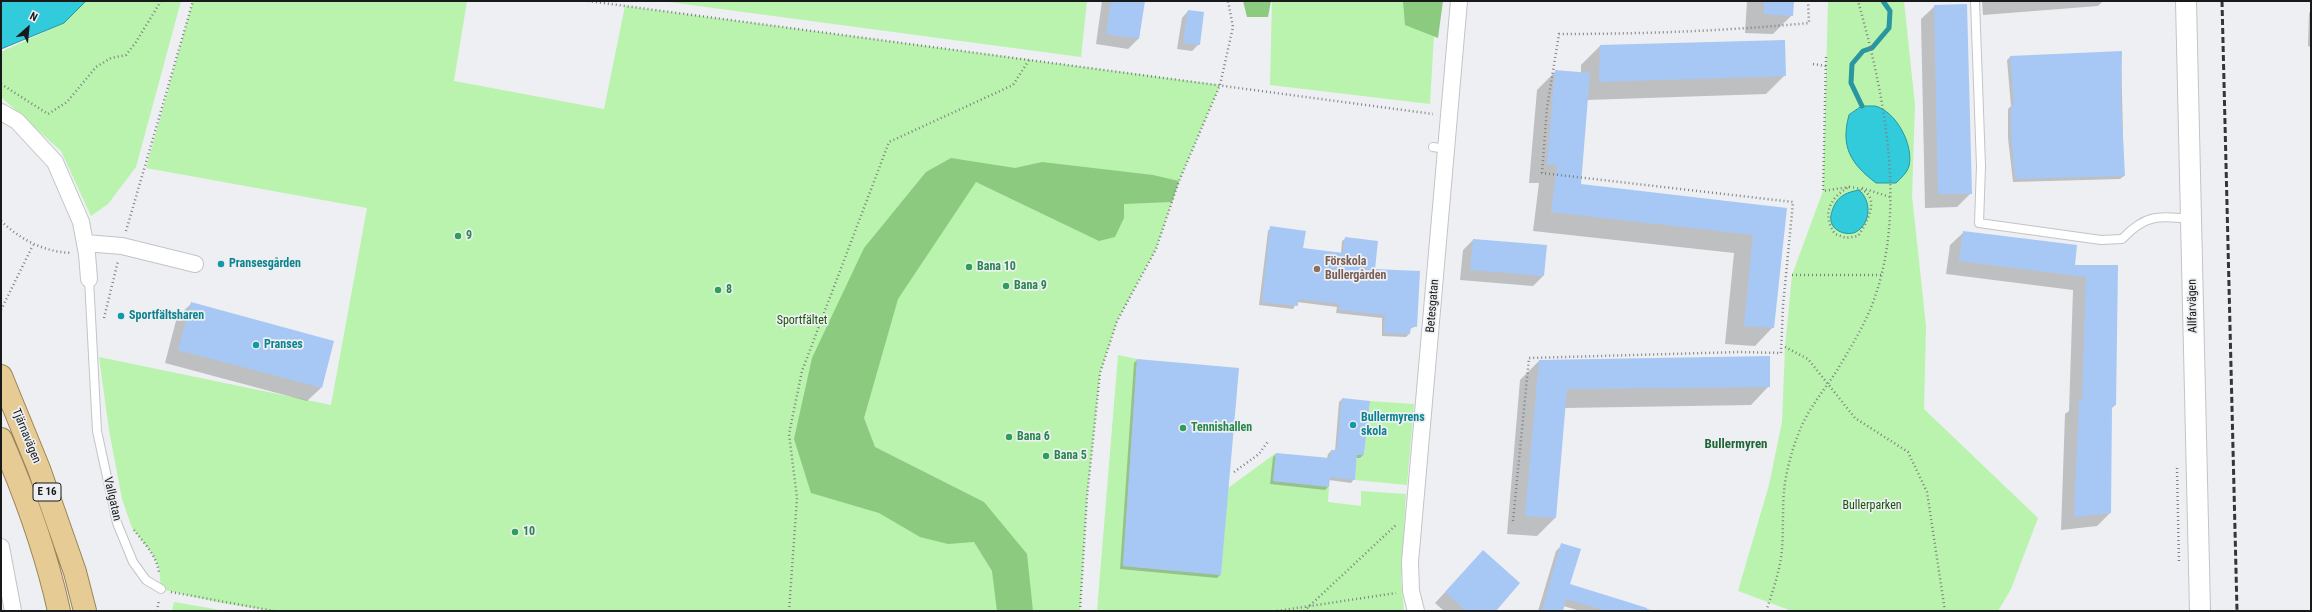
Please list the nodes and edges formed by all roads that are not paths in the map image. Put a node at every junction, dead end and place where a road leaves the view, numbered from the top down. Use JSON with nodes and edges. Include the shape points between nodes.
{"nodes":[{"id":1,"x":1459,"y":1,"type":"edge"},
{"id":2,"x":1975,"y":1,"type":"edge"},
{"id":3,"x":2186,"y":1,"type":"edge"},
{"id":4,"x":1,"y":112,"type":"edge"},
{"id":5,"x":2191,"y":219,"type":"junction"},
{"id":6,"x":86,"y":248,"type":"junction"},
{"id":7,"x":195,"y":264,"type":"dead end"},
{"id":8,"x":88,"y":279,"type":"joint"},
{"id":9,"x":1,"y":376,"type":"edge"},
{"id":10,"x":1,"y":439,"type":"edge"},
{"id":11,"x":1,"y":547,"type":"edge"},
{"id":12,"x":161,"y":589,"type":"road end"},
{"id":13,"x":13,"y":611,"type":"edge"},
{"id":14,"x":59,"y":611,"type":"edge"},
{"id":15,"x":85,"y":611,"type":"edge"},
{"id":16,"x":1416,"y":611,"type":"edge"},
{"id":17,"x":2200,"y":611,"type":"edge"}],
"edges":[{"from":1,"to":16,"type":"street","name":"Betesgatan","via":[[1448,116],[1439,148],[1410,562],[1411,591]]},
{"from":2,"to":5,"type":"lane","via":[[1981,166],[1979,223],[2101,240],[2122,239],[2147,218]]},
{"from":3,"to":5,"type":"street","name":"Allfarvägen"},
{"from":4,"to":6,"type":"street","via":[[17,122],[55,162],[81,222]]},
{"from":5,"to":17,"type":"street","name":"Allfarvägen"},
{"from":6,"to":7,"type":"street","via":[[122,246]]},
{"from":6,"to":8,"type":"street"},
{"from":8,"to":12,"type":"lane","name":"Vallgatan","via":[[97,431],[117,523],[133,562],[146,580]]},
{"from":9,"to":15,"type":"highway","name":"Tjärnavägen","number":"E 16","via":[[39,469],[75,572]]},
{"from":10,"to":14,"type":"highway","name":"Tjärnavägen","number":"E 16","via":[[51,574]]},
{"from":11,"to":13,"type":"street"}]}
